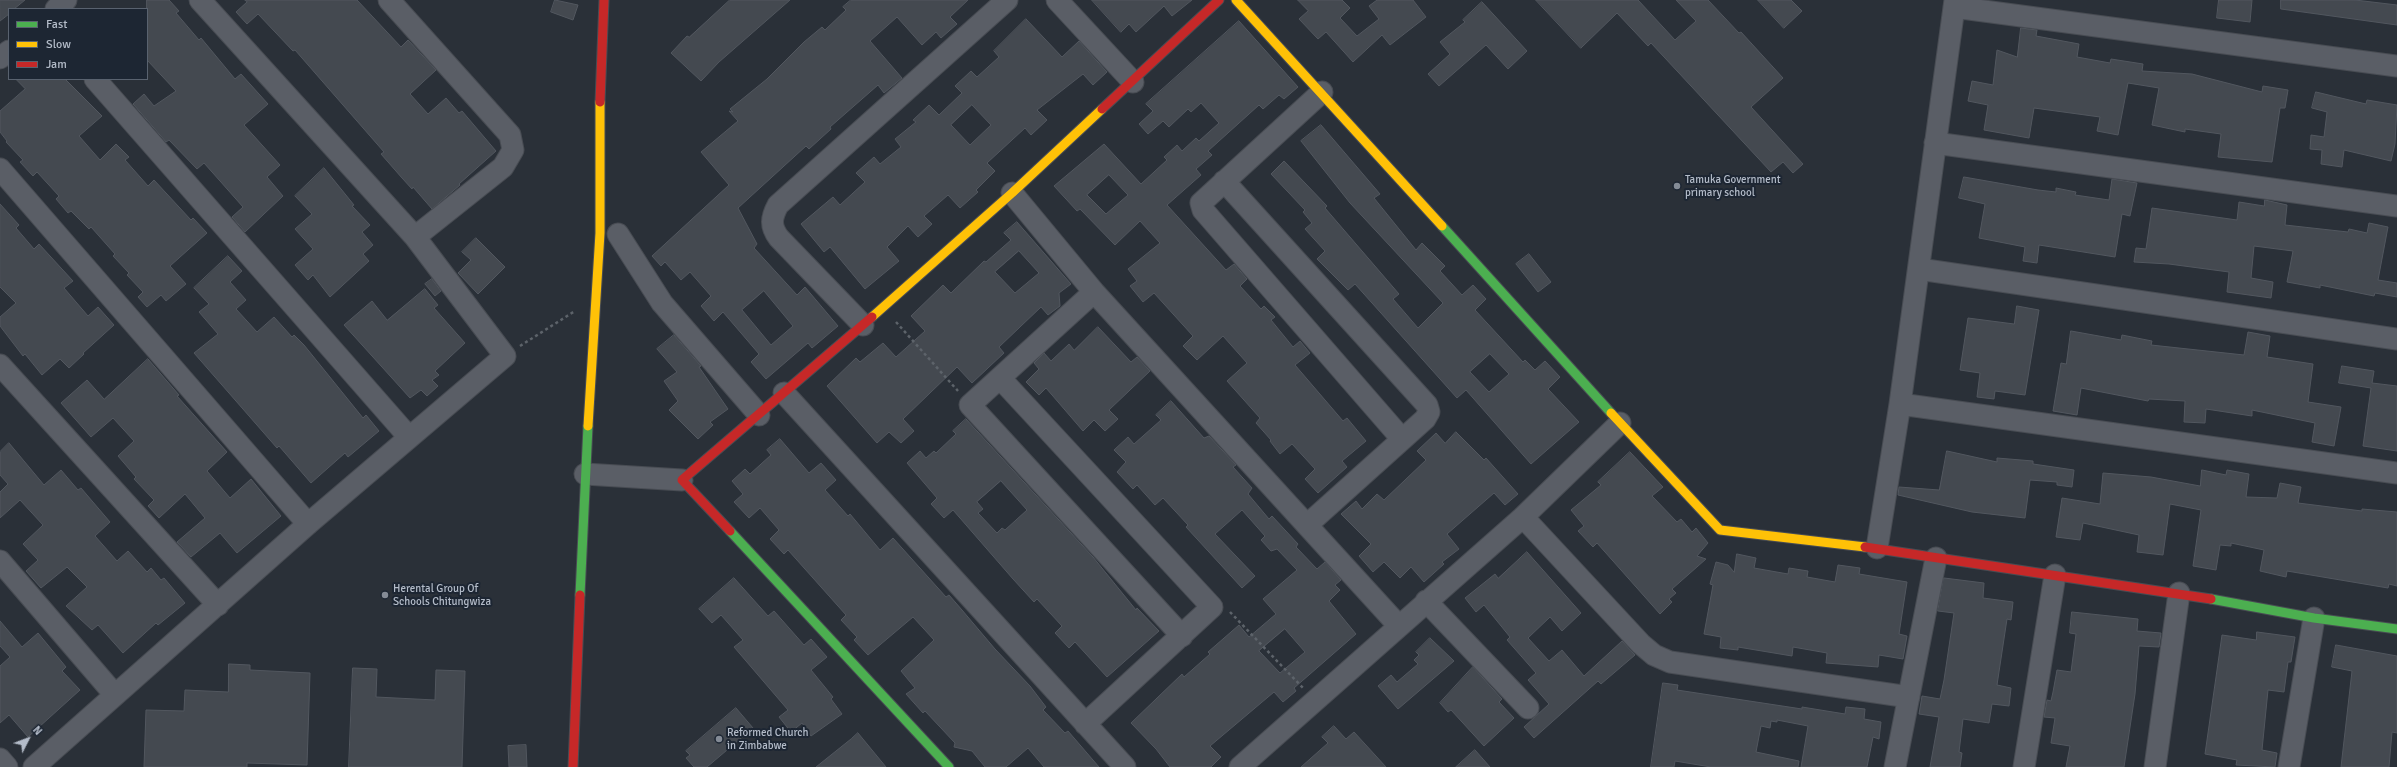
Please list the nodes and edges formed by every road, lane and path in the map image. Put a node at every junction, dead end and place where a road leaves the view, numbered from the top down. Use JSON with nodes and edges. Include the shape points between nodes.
{"nodes":[{"id":1,"x":66,"y":0,"type":"edge"},
{"id":2,"x":200,"y":0,"type":"edge"},
{"id":3,"x":389,"y":0,"type":"edge"},
{"id":4,"x":604,"y":0,"type":"edge"},
{"id":5,"x":1007,"y":0,"type":"edge"},
{"id":6,"x":1057,"y":0,"type":"edge"},
{"id":7,"x":1219,"y":0,"type":"edge"},
{"id":8,"x":1236,"y":0,"type":"edge"},
{"id":9,"x":1954,"y":4,"type":"edge"},
{"id":10,"x":57,"y":8,"type":"edge"},
{"id":11,"x":8,"y":51,"type":"edge"},
{"id":12,"x":0,"y":58,"type":"edge"},
{"id":13,"x":2397,"y":66,"type":"edge"},
{"id":14,"x":96,"y":80,"type":"edge"},
{"id":15,"x":1132,"y":82,"type":"junction"},
{"id":16,"x":1322,"y":92,"type":"junction"},
{"id":17,"x":1935,"y":143,"type":"junction"},
{"id":18,"x":0,"y":169,"type":"edge"},
{"id":19,"x":1224,"y":181,"type":"junction"},
{"id":20,"x":1012,"y":193,"type":"junction"},
{"id":21,"x":2397,"y":206,"type":"edge"},
{"id":22,"x":618,"y":234,"type":"dead end"},
{"id":23,"x":415,"y":237,"type":"junction"},
{"id":24,"x":1918,"y":269,"type":"junction"},
{"id":25,"x":1094,"y":292,"type":"junction"},
{"id":26,"x":596,"y":297,"type":"junction"},
{"id":27,"x":882,"y":307,"type":"junction"},
{"id":28,"x":862,"y":325,"type":"junction"},
{"id":29,"x":2397,"y":339,"type":"edge"},
{"id":30,"x":505,"y":356,"type":"junction"},
{"id":31,"x":0,"y":365,"type":"edge"},
{"id":32,"x":1000,"y":378,"type":"junction"},
{"id":33,"x":784,"y":393,"type":"junction"},
{"id":34,"x":1900,"y":404,"type":"junction"},
{"id":35,"x":970,"y":405,"type":"junction"},
{"id":36,"x":759,"y":415,"type":"junction"},
{"id":37,"x":1620,"y":423,"type":"junction"},
{"id":38,"x":408,"y":436,"type":"junction"},
{"id":39,"x":1402,"y":439,"type":"junction"},
{"id":40,"x":2397,"y":473,"type":"edge"},
{"id":41,"x":585,"y":474,"type":"junction"},
{"id":42,"x":682,"y":480,"type":"junction"},
{"id":43,"x":1523,"y":517,"type":"junction"},
{"id":44,"x":308,"y":524,"type":"junction"},
{"id":45,"x":1307,"y":525,"type":"junction"},
{"id":46,"x":1876,"y":548,"type":"junction"},
{"id":47,"x":1936,"y":558,"type":"junction"},
{"id":48,"x":0,"y":561,"type":"edge"},
{"id":49,"x":2055,"y":575,"type":"junction"},
{"id":50,"x":2179,"y":593,"type":"junction"},
{"id":51,"x":1426,"y":601,"type":"junction"},
{"id":52,"x":218,"y":605,"type":"junction"},
{"id":53,"x":1212,"y":607,"type":"junction"},
{"id":54,"x":2314,"y":618,"type":"junction"},
{"id":55,"x":1398,"y":625,"type":"junction"},
{"id":56,"x":2397,"y":629,"type":"edge"},
{"id":57,"x":1182,"y":636,"type":"junction"},
{"id":58,"x":115,"y":695,"type":"junction"},
{"id":59,"x":1909,"y":696,"type":"junction"},
{"id":60,"x":1315,"y":700,"type":"junction"},
{"id":61,"x":1528,"y":708,"type":"dead end"},
{"id":62,"x":1085,"y":724,"type":"junction"},
{"id":63,"x":0,"y":759,"type":"edge"},
{"id":64,"x":7,"y":767,"type":"edge"},
{"id":65,"x":34,"y":767,"type":"edge"},
{"id":66,"x":573,"y":767,"type":"edge"},
{"id":67,"x":949,"y":767,"type":"edge"},
{"id":68,"x":1125,"y":767,"type":"edge"},
{"id":69,"x":1240,"y":767,"type":"edge"},
{"id":70,"x":1895,"y":767,"type":"edge"},
{"id":71,"x":2024,"y":767,"type":"edge"},
{"id":72,"x":2155,"y":767,"type":"edge"},
{"id":73,"x":2289,"y":767,"type":"edge"}],
"edges":[{"from":1,"to":10,"type":"street"},
{"from":2,"to":23,"type":"street"},
{"from":3,"to":23,"type":"street","via":[[510,135],[513,150],[503,167]]},
{"from":4,"to":26,"type":"street","via":[[600,101],[600,233]]},
{"from":5,"to":28,"type":"street","via":[[778,205],[772,216],[772,229],[779,238]]},
{"from":6,"to":15,"type":"street"},
{"from":7,"to":15,"type":"street"},
{"from":8,"to":16,"type":"street"},
{"from":9,"to":13,"type":"street"},
{"from":9,"to":17,"type":"street"},
{"from":11,"to":12,"type":"street"},
{"from":14,"to":38,"type":"street"},
{"from":15,"to":20,"type":"street"},
{"from":16,"to":19,"type":"street"},
{"from":16,"to":37,"type":"street"},
{"from":17,"to":21,"type":"street"},
{"from":17,"to":24,"type":"street"},
{"from":18,"to":44,"type":"street"},
{"from":19,"to":39,"type":"street","via":[[1201,203],[1202,210]]},
{"from":19,"to":39,"type":"street","via":[[1427,405],[1425,419]]},
{"from":20,"to":25,"type":"street"},
{"from":20,"to":27,"type":"street"},
{"from":22,"to":36,"type":"street","via":[[662,303]]},
{"from":23,"to":30,"type":"street"},
{"from":24,"to":29,"type":"street"},
{"from":24,"to":34,"type":"street"},
{"from":25,"to":32,"type":"street"},
{"from":25,"to":45,"type":"street"},
{"from":26,"to":30,"type":"path"},
{"from":26,"to":41,"type":"street"},
{"from":27,"to":28,"type":"street"},
{"from":27,"to":35,"type":"path"},
{"from":28,"to":33,"type":"street"},
{"from":30,"to":38,"type":"street"},
{"from":31,"to":52,"type":"street"},
{"from":32,"to":35,"type":"street"},
{"from":32,"to":53,"type":"street"},
{"from":33,"to":36,"type":"street"},
{"from":33,"to":62,"type":"street"},
{"from":34,"to":40,"type":"street"},
{"from":34,"to":46,"type":"street"},
{"from":35,"to":57,"type":"street"},
{"from":36,"to":42,"type":"street"},
{"from":37,"to":43,"type":"street"},
{"from":37,"to":46,"type":"street","via":[[1720,530]]},
{"from":38,"to":44,"type":"street"},
{"from":39,"to":45,"type":"street"},
{"from":41,"to":42,"type":"street"},
{"from":41,"to":66,"type":"street"},
{"from":42,"to":67,"type":"street"},
{"from":43,"to":51,"type":"street"},
{"from":43,"to":59,"type":"street","via":[[1640,644],[1654,655],[1670,662]]},
{"from":44,"to":52,"type":"street"},
{"from":45,"to":55,"type":"street"},
{"from":46,"to":47,"type":"street"},
{"from":47,"to":49,"type":"street"},
{"from":47,"to":59,"type":"street"},
{"from":48,"to":58,"type":"street"},
{"from":49,"to":50,"type":"street"},
{"from":49,"to":71,"type":"street"},
{"from":50,"to":54,"type":"street"},
{"from":50,"to":72,"type":"street"},
{"from":51,"to":55,"type":"street"},
{"from":51,"to":61,"type":"street"},
{"from":52,"to":58,"type":"street"},
{"from":53,"to":57,"type":"street"},
{"from":53,"to":60,"type":"path","via":[[1230,612]]},
{"from":54,"to":56,"type":"street"},
{"from":54,"to":73,"type":"street"},
{"from":55,"to":60,"type":"street"},
{"from":57,"to":62,"type":"street"},
{"from":58,"to":65,"type":"street"},
{"from":59,"to":70,"type":"street"},
{"from":60,"to":69,"type":"street"},
{"from":62,"to":68,"type":"street"},
{"from":63,"to":64,"type":"street"}]}
